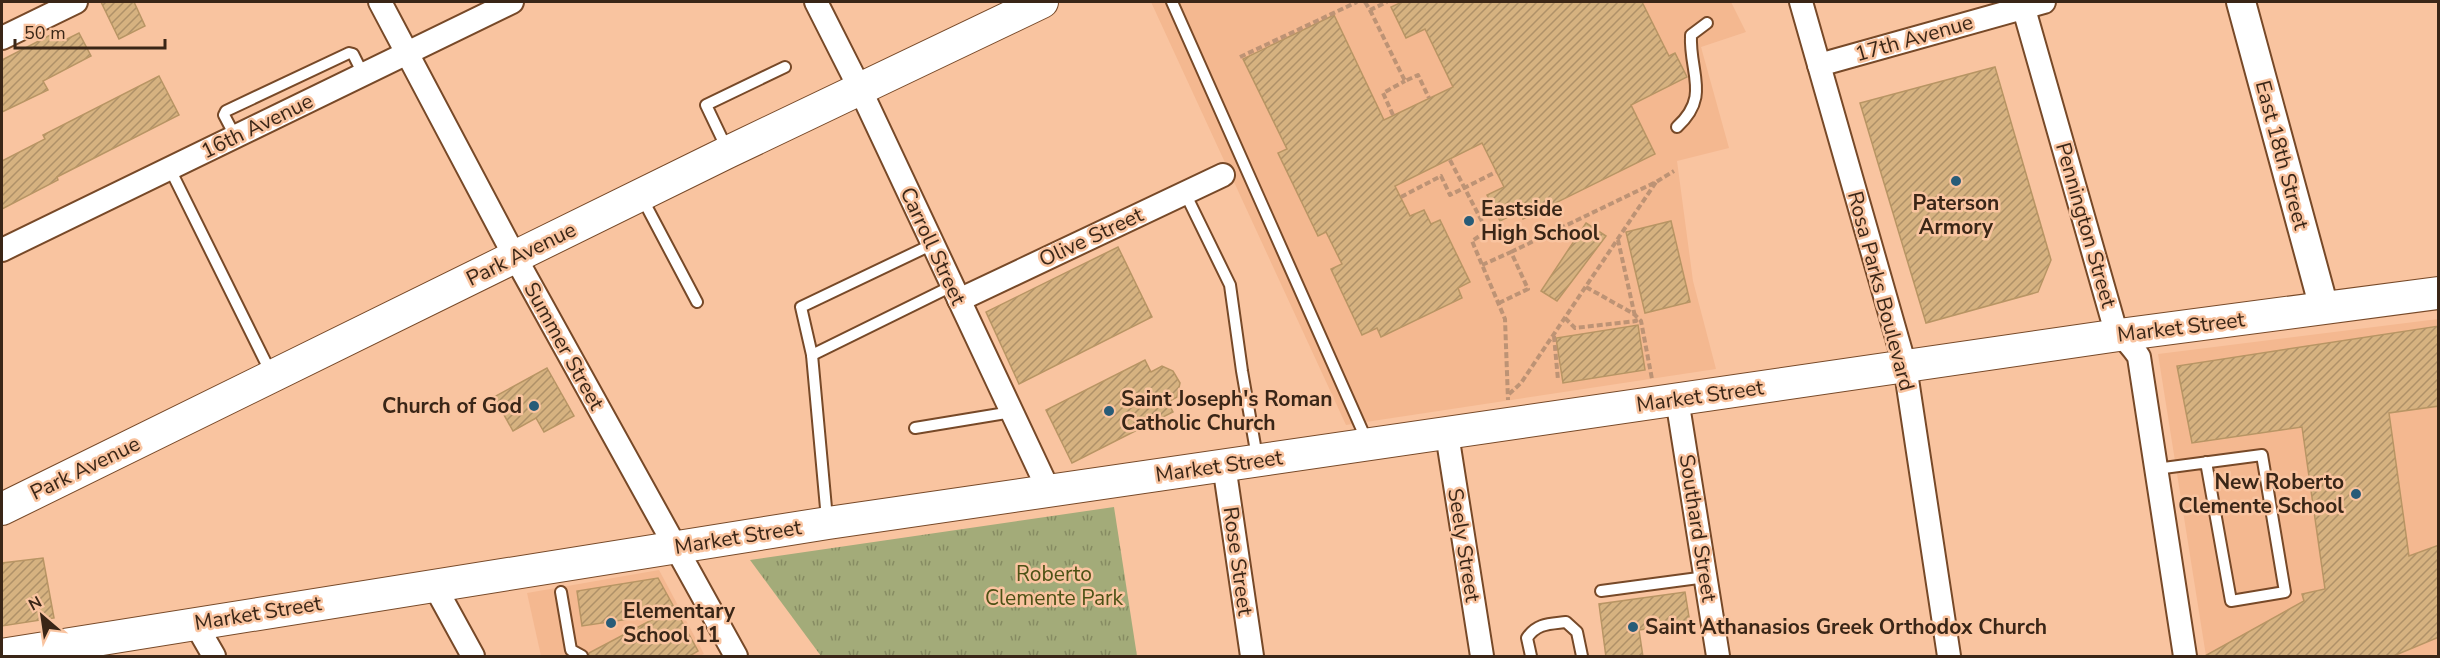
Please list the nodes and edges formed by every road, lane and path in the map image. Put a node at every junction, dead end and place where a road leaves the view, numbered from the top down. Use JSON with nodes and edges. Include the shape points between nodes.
{"nodes":[{"id":1,"x":380,"y":2,"type":"edge"},
{"id":2,"x":512,"y":2,"type":"edge"},
{"id":3,"x":816,"y":2,"type":"edge"},
{"id":4,"x":1042,"y":2,"type":"edge"},
{"id":5,"x":1172,"y":2,"type":"edge"},
{"id":6,"x":1357,"y":2,"type":"edge"},
{"id":7,"x":1365,"y":2,"type":"edge"},
{"id":8,"x":1387,"y":2,"type":"edge"},
{"id":9,"x":1801,"y":2,"type":"edge"},
{"id":10,"x":2241,"y":2,"type":"edge"},
{"id":11,"x":2030,"y":3,"type":"edge"},
{"id":12,"x":64,"y":4,"type":"edge"},
{"id":13,"x":1370,"y":10,"type":"junction"},
{"id":14,"x":1707,"y":23,"type":"dead end"},
{"id":15,"x":2,"y":38,"type":"edge"},
{"id":16,"x":406,"y":53,"type":"junction"},
{"id":17,"x":1240,"y":57,"type":"dead end"},
{"id":18,"x":1819,"y":65,"type":"junction"},
{"id":19,"x":784,"y":67,"type":"dead end"},
{"id":20,"x":1405,"y":81,"type":"junction"},
{"id":21,"x":860,"y":89,"type":"junction"},
{"id":22,"x":1429,"y":98,"type":"dead end"},
{"id":23,"x":1393,"y":116,"type":"dead end"},
{"id":24,"x":1677,"y":127,"type":"dead end"},
{"id":25,"x":728,"y":152,"type":"junction"},
{"id":26,"x":1450,"y":159,"type":"dead end"},
{"id":27,"x":170,"y":169,"type":"junction"},
{"id":28,"x":1674,"y":171,"type":"dead end"},
{"id":29,"x":1496,"y":172,"type":"dead end"},
{"id":30,"x":1223,"y":175,"type":"dead end"},
{"id":31,"x":1656,"y":182,"type":"junction"},
{"id":32,"x":1464,"y":188,"type":"junction"},
{"id":33,"x":1185,"y":193,"type":"junction"},
{"id":34,"x":641,"y":195,"type":"junction"},
{"id":35,"x":1401,"y":197,"type":"dead end"},
{"id":36,"x":1618,"y":239,"type":"junction"},
{"id":37,"x":933,"y":244,"type":"junction"},
{"id":38,"x":2,"y":250,"type":"edge"},
{"id":39,"x":1511,"y":252,"type":"junction"},
{"id":40,"x":515,"y":258,"type":"junction"},
{"id":41,"x":1482,"y":265,"type":"junction"},
{"id":42,"x":1586,"y":287,"type":"junction"},
{"id":43,"x":955,"y":293,"type":"junction"},
{"id":44,"x":2439,"y":293,"type":"edge"},
{"id":45,"x":697,"y":302,"type":"dead end"},
{"id":46,"x":1499,"y":303,"type":"junction"},
{"id":47,"x":2324,"y":308,"type":"junction"},
{"id":48,"x":1634,"y":314,"type":"junction"},
{"id":49,"x":1565,"y":318,"type":"junction"},
{"id":50,"x":1554,"y":335,"type":"junction"},
{"id":51,"x":2119,"y":335,"type":"junction"},
{"id":52,"x":812,"y":355,"type":"junction"},
{"id":53,"x":1905,"y":366,"type":"junction"},
{"id":54,"x":273,"y":376,"type":"junction"},
{"id":55,"x":1652,"y":379,"type":"dead end"},
{"id":56,"x":1558,"y":380,"type":"dead end"},
{"id":57,"x":1508,"y":395,"type":"junction"},
{"id":58,"x":1677,"y":399,"type":"junction"},
{"id":59,"x":1508,"y":400,"type":"dead end"},
{"id":60,"x":1012,"y":412,"type":"junction"},
{"id":61,"x":915,"y":428,"type":"dead end"},
{"id":62,"x":1447,"y":434,"type":"junction"},
{"id":63,"x":1368,"y":444,"type":"junction"},
{"id":64,"x":1258,"y":460,"type":"junction"},
{"id":65,"x":2206,"y":462,"type":"junction"},
{"id":66,"x":1224,"y":465,"type":"junction"},
{"id":67,"x":2156,"y":469,"type":"junction"},
{"id":68,"x":1048,"y":491,"type":"junction"},
{"id":69,"x":2,"y":509,"type":"edge"},
{"id":70,"x":828,"y":523,"type":"junction"},
{"id":71,"x":676,"y":546,"type":"junction"},
{"id":72,"x":1706,"y":577,"type":"junction"},
{"id":73,"x":434,"y":585,"type":"junction"},
{"id":74,"x":1601,"y":591,"type":"dead end"},
{"id":75,"x":561,"y":592,"type":"dead end"},
{"id":76,"x":195,"y":623,"type":"junction"},
{"id":77,"x":2,"y":655,"type":"edge"},
{"id":78,"x":214,"y":657,"type":"edge"},
{"id":79,"x":473,"y":657,"type":"edge"},
{"id":80,"x":582,"y":657,"type":"edge"},
{"id":81,"x":736,"y":657,"type":"edge"},
{"id":82,"x":1252,"y":657,"type":"edge"},
{"id":83,"x":1482,"y":657,"type":"edge"},
{"id":84,"x":1531,"y":657,"type":"edge"},
{"id":85,"x":1582,"y":657,"type":"edge"},
{"id":86,"x":1718,"y":657,"type":"edge"},
{"id":87,"x":1949,"y":657,"type":"edge"},
{"id":88,"x":2185,"y":657,"type":"edge"}],
"edges":[{"from":1,"to":16,"type":"street","name":"Summer Street"},
{"from":2,"to":16,"type":"street","name":"16th Avenue"},
{"from":3,"to":21,"type":"street","name":"Carroll Street"},
{"from":4,"to":21,"type":"main road","name":"Park Avenue"},
{"from":5,"to":63,"type":"lane"},
{"from":6,"to":17,"type":"path"},
{"from":7,"to":13,"type":"path"},
{"from":8,"to":13,"type":"path"},
{"from":9,"to":18,"type":"street","name":"Rosa Parks Boulevard"},
{"from":10,"to":47,"type":"street","name":"East 18th Street"},
{"from":11,"to":18,"type":"street","name":"17th Avenue"},
{"from":11,"to":51,"type":"street","name":"Pennington Street"},
{"from":12,"to":15,"type":"street"},
{"from":13,"to":20,"type":"path"},
{"from":14,"to":24,"type":"lane","via":[[1691,35],[1695,104]]},
{"from":16,"to":27,"type":"street","name":"16th Avenue"},
{"from":16,"to":40,"type":"street","name":"Summer Street"},
{"from":18,"to":53,"type":"street","name":"Rosa Parks Boulevard"},
{"from":19,"to":25,"type":"lane","via":[[706,105]]},
{"from":20,"to":22,"type":"path","via":[[1418,75]]},
{"from":20,"to":23,"type":"path","via":[[1383,93]]},
{"from":21,"to":25,"type":"main road","name":"Park Avenue"},
{"from":21,"to":37,"type":"street","name":"Carroll Street"},
{"from":25,"to":34,"type":"main road","name":"Park Avenue"},
{"from":26,"to":32,"type":"path"},
{"from":27,"to":38,"type":"street","name":"16th Avenue"},
{"from":27,"to":54,"type":"lane"},
{"from":28,"to":31,"type":"path"},
{"from":29,"to":32,"type":"path"},
{"from":30,"to":33,"type":"street","name":"Olive Street"},
{"from":31,"to":36,"type":"path"},
{"from":31,"to":39,"type":"path"},
{"from":32,"to":35,"type":"path","via":[[1450,195],[1441,176]]},
{"from":32,"to":41,"type":"path","via":[[1487,231],[1472,241]]},
{"from":33,"to":43,"type":"street","name":"Olive Street"},
{"from":33,"to":64,"type":"lane","via":[[1230,285]]},
{"from":34,"to":40,"type":"main road","name":"Park Avenue"},
{"from":34,"to":45,"type":"lane"},
{"from":36,"to":42,"type":"path"},
{"from":36,"to":48,"type":"path"},
{"from":37,"to":43,"type":"street","name":"Carroll Street"},
{"from":37,"to":52,"type":"lane","via":[[801,308]]},
{"from":39,"to":41,"type":"path"},
{"from":39,"to":46,"type":"path","via":[[1528,289]]},
{"from":40,"to":54,"type":"main road","name":"Park Avenue"},
{"from":40,"to":71,"type":"street","name":"Summer Street"},
{"from":41,"to":46,"type":"path"},
{"from":42,"to":48,"type":"path"},
{"from":42,"to":49,"type":"path"},
{"from":43,"to":52,"type":"lane"},
{"from":43,"to":60,"type":"street","name":"Carroll Street"},
{"from":44,"to":47,"type":"main road","name":"Market Street"},
{"from":46,"to":57,"type":"path","via":[[1505,318]]},
{"from":47,"to":51,"type":"main road","name":"Market Street"},
{"from":48,"to":49,"type":"path","via":[[1636,321],[1575,328]]},
{"from":48,"to":55,"type":"path","via":[[1641,321]]},
{"from":49,"to":50,"type":"path"},
{"from":50,"to":56,"type":"path"},
{"from":50,"to":57,"type":"path","via":[[1521,383]]},
{"from":51,"to":53,"type":"main road","name":"Market Street"},
{"from":51,"to":67,"type":"street","name":"Pennington Street","via":[[2139,357]]},
{"from":52,"to":70,"type":"lane"},
{"from":53,"to":58,"type":"main road","name":"Market Street"},
{"from":53,"to":87,"type":"street","name":"Rosa Parks Boulevard"},
{"from":54,"to":69,"type":"main road","name":"Park Avenue"},
{"from":57,"to":59,"type":"path"},
{"from":58,"to":62,"type":"main road","name":"Market Street"},
{"from":58,"to":72,"type":"street","name":"Southard Street"},
{"from":60,"to":61,"type":"lane"},
{"from":60,"to":68,"type":"street","name":"Carroll Street"},
{"from":62,"to":63,"type":"main road","name":"Market Street"},
{"from":62,"to":83,"type":"street","name":"Seely Street"},
{"from":63,"to":64,"type":"main road","name":"Market Street"},
{"from":64,"to":66,"type":"main road","name":"Market Street"},
{"from":65,"to":65,"type":"lane","via":[[2231,601],[2285,592],[2262,454]]},
{"from":65,"to":67,"type":"lane"},
{"from":66,"to":68,"type":"main road","name":"Market Street"},
{"from":66,"to":82,"type":"street","name":"Rose Street"},
{"from":67,"to":88,"type":"street","name":"Pennington Street"},
{"from":68,"to":70,"type":"main road","name":"Market Street"},
{"from":70,"to":71,"type":"main road","name":"Market Street"},
{"from":71,"to":73,"type":"main road","name":"Market Street"},
{"from":71,"to":81,"type":"street","name":"Summer Street"},
{"from":72,"to":74,"type":"lane"},
{"from":72,"to":86,"type":"street","name":"Southard Street"},
{"from":73,"to":76,"type":"main road","name":"Market Street"},
{"from":73,"to":79,"type":"street"},
{"from":75,"to":80,"type":"lane","via":[[571,650]]},
{"from":76,"to":77,"type":"main road","name":"Market Street"},
{"from":76,"to":78,"type":"street"},
{"from":84,"to":85,"type":"lane","via":[[1527,638],[1532,630],[1566,622],[1577,632]]}]}
